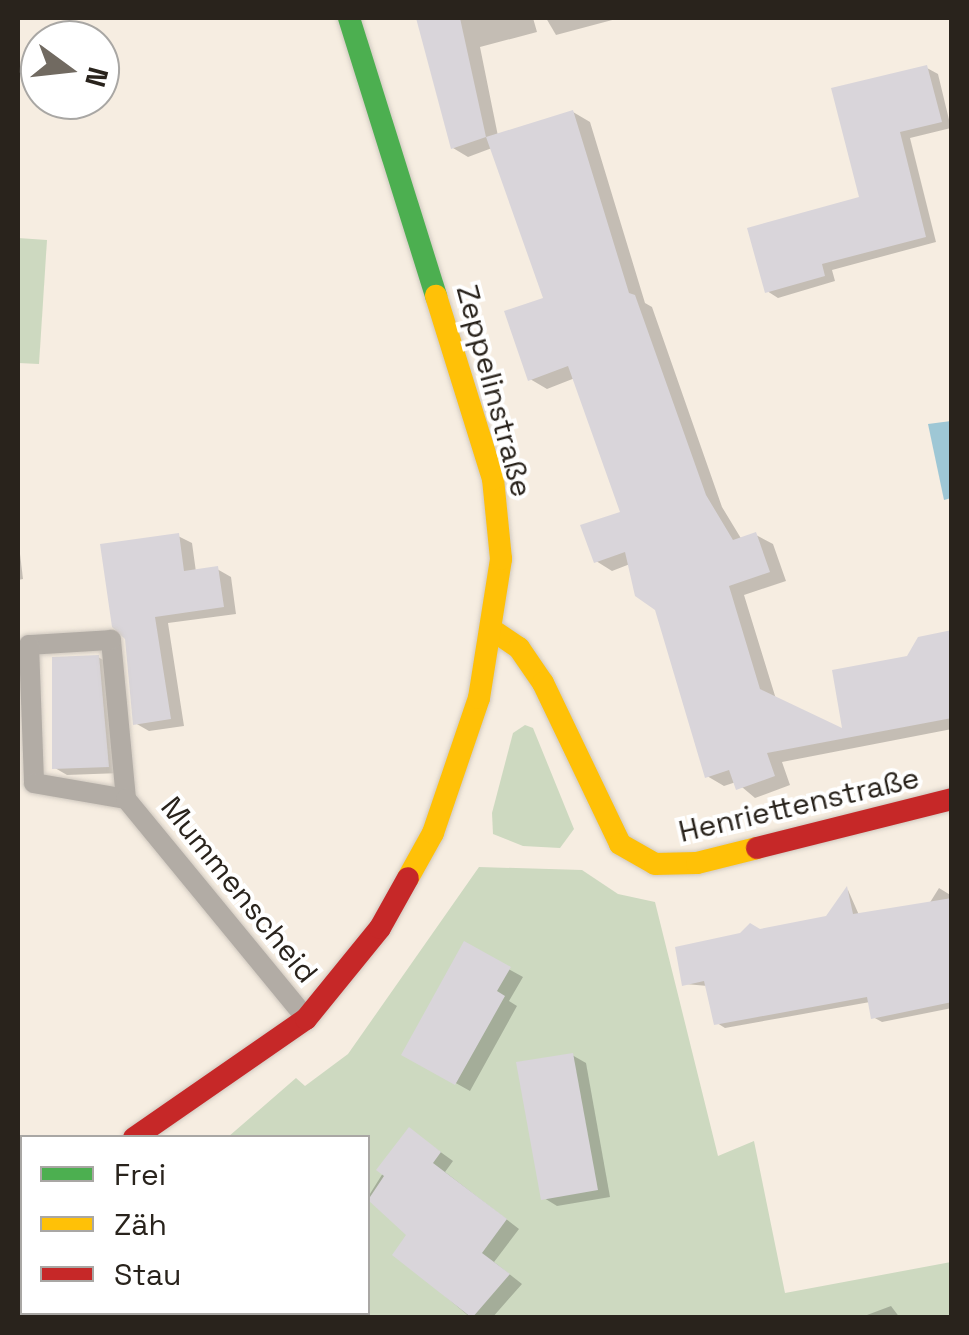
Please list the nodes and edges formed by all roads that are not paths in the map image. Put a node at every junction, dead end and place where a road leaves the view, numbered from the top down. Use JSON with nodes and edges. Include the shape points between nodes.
{"nodes":[{"id":1,"x":349,"y":18,"type":"edge"},
{"id":2,"x":491,"y":629,"type":"junction"},
{"id":3,"x":126,"y":799,"type":"junction"},
{"id":4,"x":952,"y":799,"type":"edge"},
{"id":5,"x":306,"y":1019,"type":"junction"},
{"id":6,"x":138,"y":1135,"type":"edge"}],
"edges":[{"from":1,"to":2,"type":"street","name":"Zeppelinstraße","via":[[493,479],[501,559]]},
{"from":2,"to":4,"type":"street","name":"Henriettenstraße","via":[[520,648],[543,683],[620,844],[655,864],[697,864]]},
{"from":2,"to":5,"type":"street","name":"Zeppelinstraße","via":[[458,773],[433,833],[380,928]]},
{"from":3,"to":3,"type":"lane","name":"Mummenscheid","via":[[34,783],[29,645],[111,640]]},
{"from":3,"to":5,"type":"lane","name":"Mummenscheid"},
{"from":5,"to":6,"type":"street","name":"Zeppelinstraße"}]}
